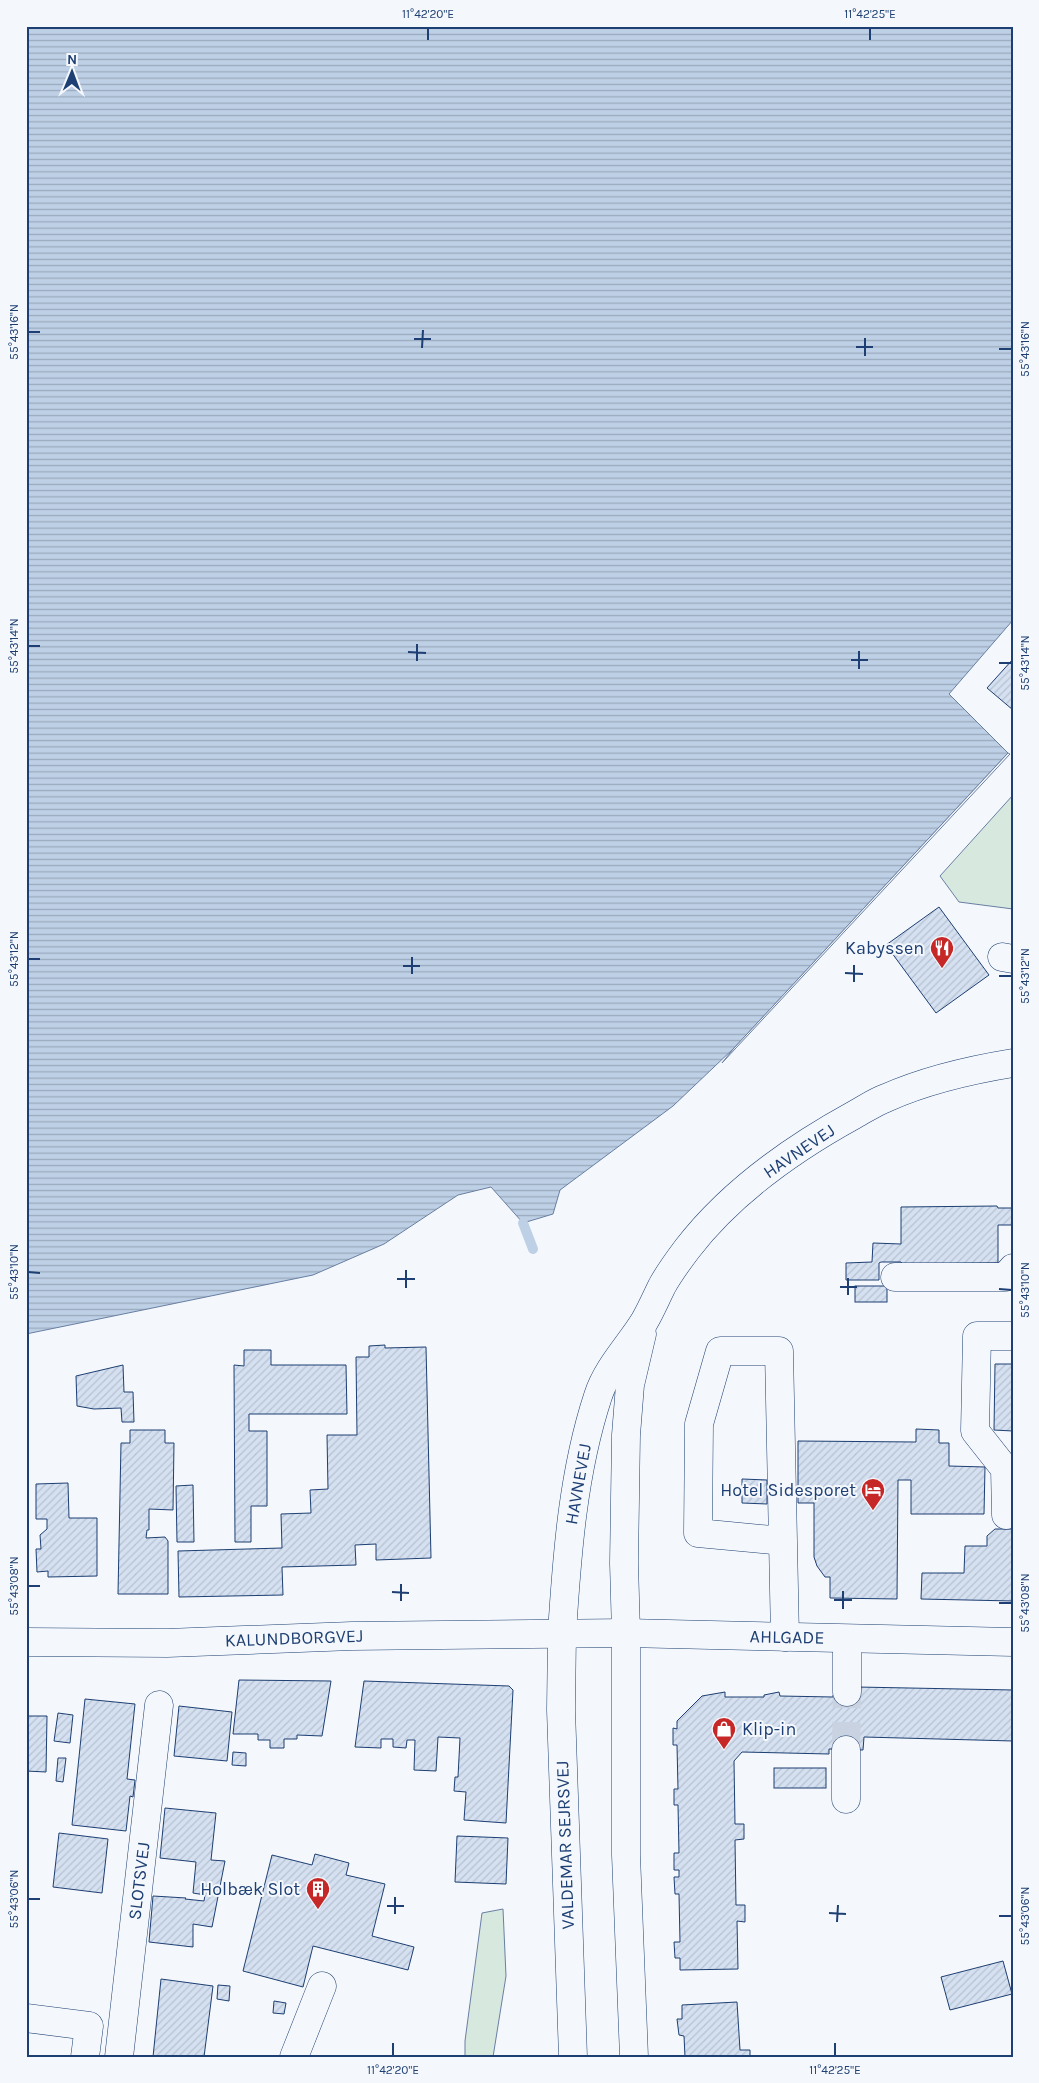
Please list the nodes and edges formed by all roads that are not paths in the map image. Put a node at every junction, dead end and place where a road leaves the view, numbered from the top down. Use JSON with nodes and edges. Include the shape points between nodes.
{"nodes":[{"id":1,"x":1013,"y":1063,"type":"edge"},
{"id":2,"x":1013,"y":1268,"type":"edge"},
{"id":3,"x":896,"y":1276,"type":"dead end"},
{"id":4,"x":645,"y":1321,"type":"junction"},
{"id":5,"x":1013,"y":1336,"type":"edge"},
{"id":6,"x":1006,"y":1515,"type":"dead end"},
{"id":7,"x":783,"y":1541,"type":"junction"},
{"id":8,"x":562,"y":1633,"type":"junction"},
{"id":9,"x":626,"y":1633,"type":"junction"},
{"id":10,"x":785,"y":1637,"type":"junction"},
{"id":11,"x":847,"y":1639,"type":"junction"},
{"id":12,"x":26,"y":1642,"type":"edge"},
{"id":13,"x":1013,"y":1642,"type":"edge"},
{"id":14,"x":847,"y":1692,"type":"tunnel mouth"},
{"id":15,"x":159,"y":1705,"type":"dead end"},
{"id":16,"x":846,"y":1750,"type":"tunnel mouth"},
{"id":17,"x":846,"y":1799,"type":"dead end"},
{"id":18,"x":322,"y":1986,"type":"dead end"},
{"id":19,"x":26,"y":2018,"type":"edge"},
{"id":20,"x":85,"y":2057,"type":"edge"},
{"id":21,"x":119,"y":2057,"type":"edge"},
{"id":22,"x":294,"y":2057,"type":"edge"},
{"id":23,"x":572,"y":2057,"type":"edge"},
{"id":24,"x":634,"y":2057,"type":"edge"}],
"edges":[{"from":1,"to":4,"type":"street","name":"HAVNEVEJ","via":[[963,1071],[886,1098],[817,1135],[746,1188],[700,1233],[663,1285]]},
{"from":2,"to":3,"type":"street","via":[[1005,1277]]},
{"from":4,"to":8,"type":"street","name":"HAVNEVEJ","via":[[608,1372],[588,1430],[568,1546]]},
{"from":4,"to":9,"type":"street","name":"HAVNEVEJ","via":[[630,1385],[626,1435]]},
{"from":5,"to":6,"type":"street","via":[[977,1336],[975,1431],[1005,1469]]},
{"from":7,"to":7,"type":"street","via":[[779,1351],[720,1351],[699,1424],[698,1533]]},
{"from":7,"to":10,"type":"street"},
{"from":8,"to":9,"type":"street","name":"AHLGADE"},
{"from":8,"to":12,"type":"street","name":"KALUNDBORGVEJ","via":[[167,1643]]},
{"from":8,"to":23,"type":"street","name":"VALDEMAR SEJRSVEJ","via":[[561,1710]]},
{"from":9,"to":10,"type":"street","name":"AHLGADE"},
{"from":9,"to":24,"type":"street","via":[[626,1855]]},
{"from":10,"to":11,"type":"street","name":"AHLGADE"},
{"from":11,"to":13,"type":"street","name":"AHLGADE"},
{"from":11,"to":14,"type":"street"},
{"from":15,"to":21,"type":"street","name":"SLOTSVEJ"},
{"from":16,"to":17,"type":"street"},
{"from":18,"to":22,"type":"street"},
{"from":19,"to":20,"type":"street","via":[[89,2026]]}]}
